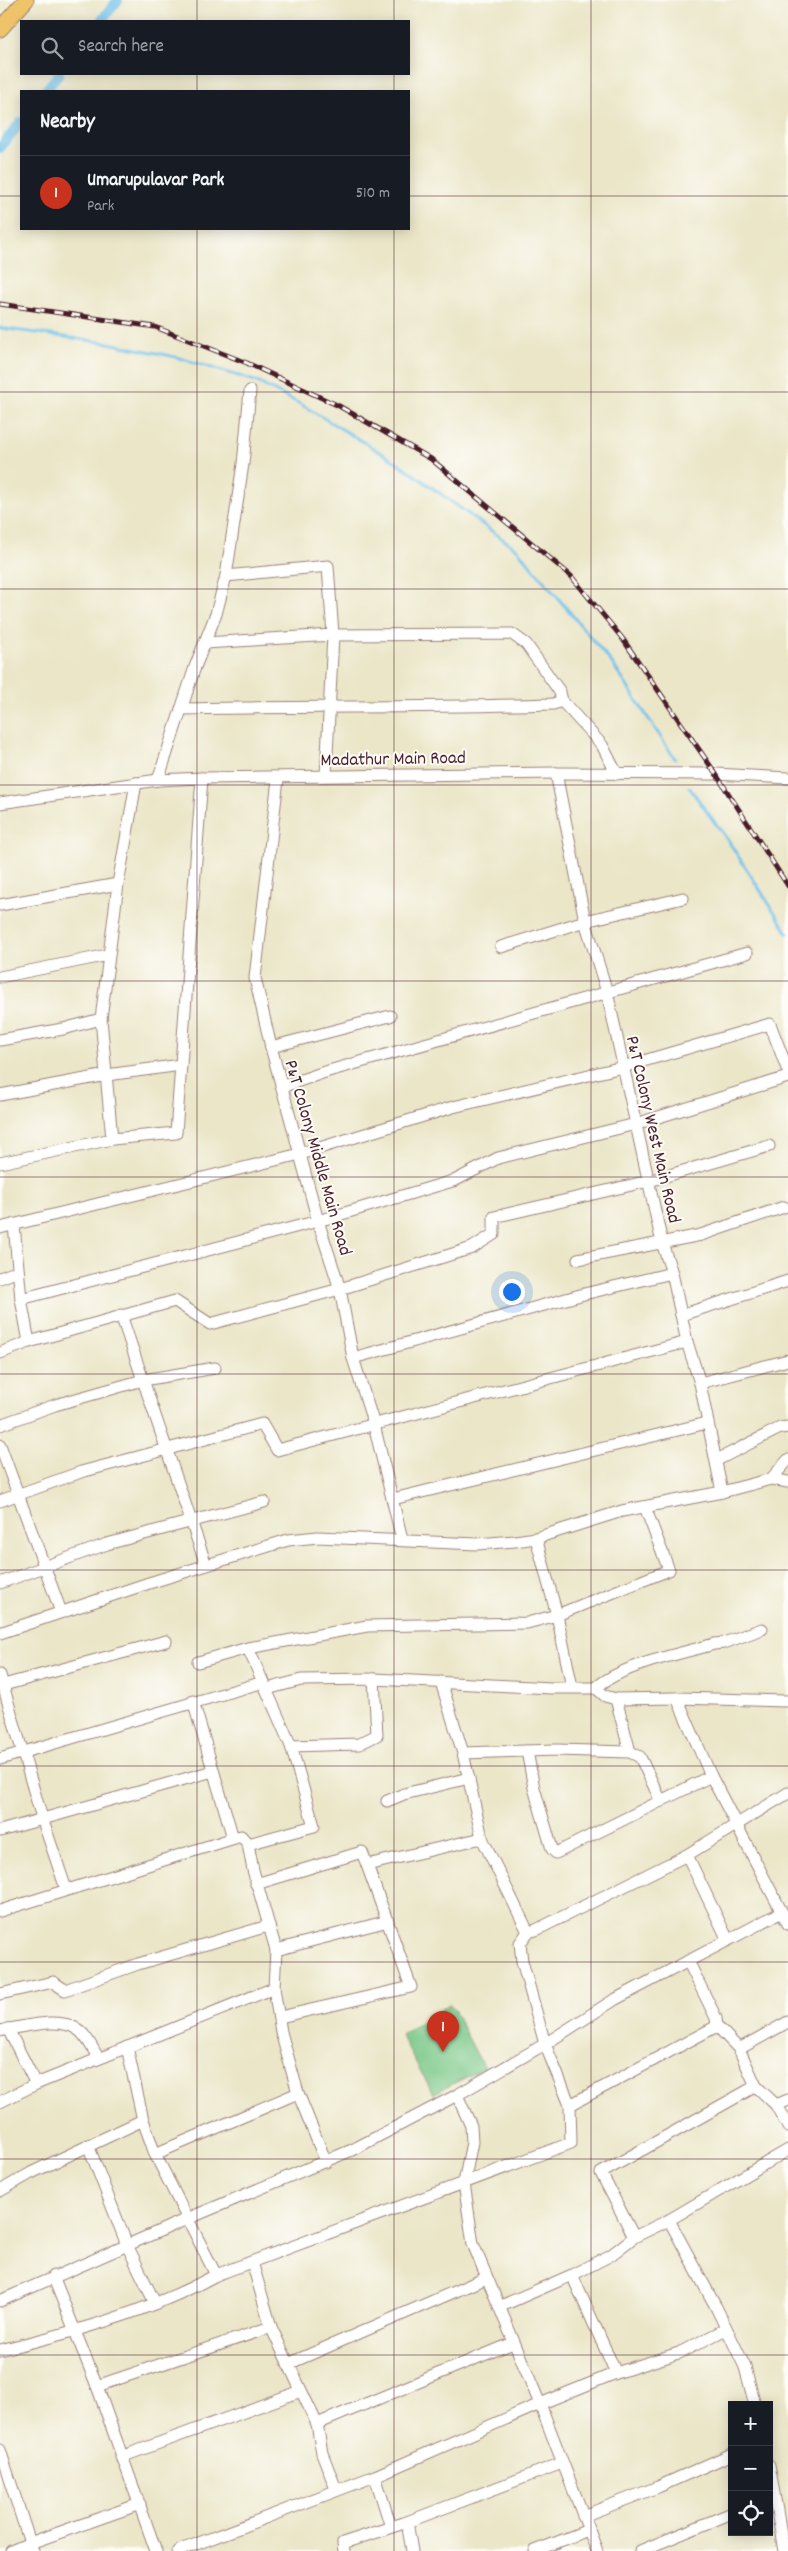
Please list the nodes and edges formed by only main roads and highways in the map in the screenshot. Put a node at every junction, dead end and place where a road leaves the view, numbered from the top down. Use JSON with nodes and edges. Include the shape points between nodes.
{"nodes":[{"id":1,"x":26,"y":0,"type":"edge"},
{"id":2,"x":0,"y":29,"type":"edge"}],
"edges":[{"from":1,"to":2,"type":"main road"}]}
